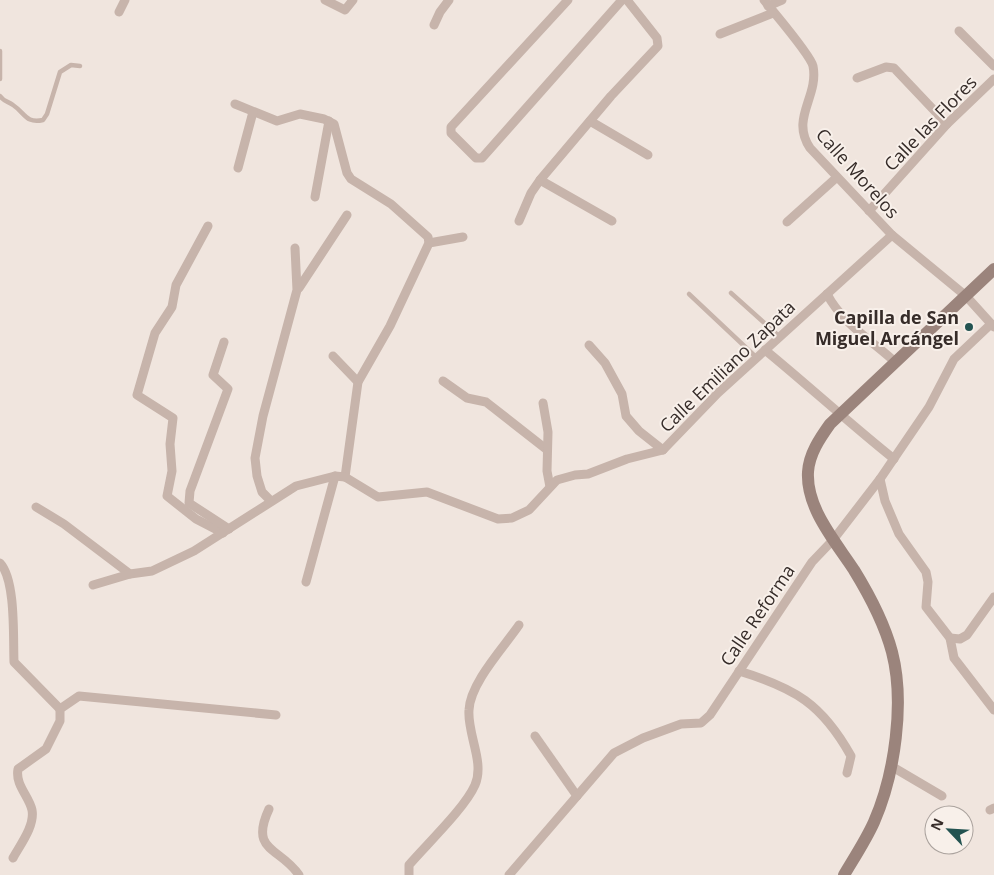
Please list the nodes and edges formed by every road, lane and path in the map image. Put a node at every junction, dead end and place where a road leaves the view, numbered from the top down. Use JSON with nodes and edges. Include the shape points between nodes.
{"nodes":[{"id":1,"x":125,"y":0,"type":"edge"},
{"id":2,"x":325,"y":0,"type":"edge"},
{"id":3,"x":353,"y":0,"type":"edge"},
{"id":4,"x":449,"y":0,"type":"edge"},
{"id":5,"x":568,"y":0,"type":"edge"},
{"id":6,"x":622,"y":0,"type":"edge"},
{"id":7,"x":627,"y":0,"type":"edge"},
{"id":8,"x":782,"y":0,"type":"edge"},
{"id":9,"x":768,"y":6,"type":"edge"},
{"id":10,"x":119,"y":12,"type":"dead end"},
{"id":11,"x":434,"y":25,"type":"dead end"},
{"id":12,"x":959,"y":31,"type":"dead end"},
{"id":13,"x":720,"y":34,"type":"dead end"},
{"id":14,"x":0,"y":51,"type":"edge"},
{"id":15,"x":80,"y":66,"type":"dead end"},
{"id":16,"x":994,"y":66,"type":"edge"},
{"id":17,"x":858,"y":78,"type":"dead end"},
{"id":18,"x":0,"y":79,"type":"edge"},
{"id":19,"x":994,"y":79,"type":"edge"},
{"id":20,"x":0,"y":96,"type":"edge"},
{"id":21,"x":235,"y":104,"type":"dead end"},
{"id":22,"x":253,"y":112,"type":"junction"},
{"id":23,"x":329,"y":121,"type":"junction"},
{"id":24,"x":590,"y":121,"type":"junction"},
{"id":25,"x":947,"y":124,"type":"junction"},
{"id":26,"x":648,"y":155,"type":"dead end"},
{"id":27,"x":238,"y":168,"type":"dead end"},
{"id":28,"x":836,"y":178,"type":"junction"},
{"id":29,"x":540,"y":180,"type":"junction"},
{"id":30,"x":315,"y":197,"type":"dead end"},
{"id":31,"x":869,"y":211,"type":"junction"},
{"id":32,"x":347,"y":215,"type":"dead end"},
{"id":33,"x":519,"y":221,"type":"dead end"},
{"id":34,"x":612,"y":221,"type":"dead end"},
{"id":35,"x":787,"y":222,"type":"dead end"},
{"id":36,"x":208,"y":226,"type":"dead end"},
{"id":37,"x":892,"y":235,"type":"junction"},
{"id":38,"x":463,"y":237,"type":"dead end"},
{"id":39,"x":429,"y":243,"type":"junction"},
{"id":40,"x":295,"y":248,"type":"dead end"},
{"id":41,"x":994,"y":269,"type":"edge"},
{"id":42,"x":297,"y":290,"type":"junction"},
{"id":43,"x":731,"y":293,"type":"dead end"},
{"id":44,"x":688,"y":294,"type":"dead end"},
{"id":45,"x":827,"y":294,"type":"junction"},
{"id":46,"x":966,"y":296,"type":"junction"},
{"id":47,"x":993,"y":325,"type":"edge"},
{"id":48,"x":780,"y":337,"type":"junction"},
{"id":49,"x":224,"y":342,"type":"dead end"},
{"id":50,"x":590,"y":345,"type":"dead end"},
{"id":51,"x":765,"y":350,"type":"junction"},
{"id":52,"x":333,"y":356,"type":"dead end"},
{"id":53,"x":757,"y":358,"type":"junction"},
{"id":54,"x":894,"y":362,"type":"junction"},
{"id":55,"x":443,"y":381,"type":"dead end"},
{"id":56,"x":358,"y":382,"type":"junction"},
{"id":57,"x":543,"y":403,"type":"dead end"},
{"id":58,"x":839,"y":415,"type":"junction"},
{"id":59,"x":546,"y":448,"type":"junction"},
{"id":60,"x":663,"y":450,"type":"junction"},
{"id":61,"x":894,"y":459,"type":"junction"},
{"id":62,"x":335,"y":476,"type":"junction"},
{"id":63,"x":345,"y":477,"type":"junction"},
{"id":64,"x":880,"y":479,"type":"junction"},
{"id":65,"x":550,"y":487,"type":"junction"},
{"id":66,"x":271,"y":501,"type":"junction"},
{"id":67,"x":36,"y":507,"type":"dead end"},
{"id":68,"x":226,"y":531,"type":"junction"},
{"id":69,"x":834,"y":540,"type":"junction"},
{"id":70,"x":0,"y":563,"type":"edge"},
{"id":71,"x":130,"y":574,"type":"junction"},
{"id":72,"x":306,"y":582,"type":"dead end"},
{"id":73,"x":93,"y":585,"type":"dead end"},
{"id":74,"x":994,"y":597,"type":"edge"},
{"id":75,"x":519,"y":625,"type":"dead end"},
{"id":76,"x":950,"y":638,"type":"junction"},
{"id":77,"x":739,"y":671,"type":"junction"},
{"id":78,"x":60,"y":709,"type":"junction"},
{"id":79,"x":994,"y":710,"type":"edge"},
{"id":80,"x":276,"y":715,"type":"dead end"},
{"id":81,"x":535,"y":736,"type":"dead end"},
{"id":82,"x":891,"y":766,"type":"junction"},
{"id":83,"x":847,"y":772,"type":"dead end"},
{"id":84,"x":577,"y":796,"type":"junction"},
{"id":85,"x":942,"y":796,"type":"dead end"},
{"id":86,"x":269,"y":809,"type":"dead end"},
{"id":87,"x":13,"y":858,"type":"dead end"},
{"id":88,"x":848,"y":874,"type":"edge"},
{"id":89,"x":299,"y":875,"type":"edge"},
{"id":90,"x":409,"y":875,"type":"edge"},
{"id":91,"x":509,"y":875,"type":"edge"}],
"edges":[{"from":1,"to":10,"type":"street"},
{"from":2,"to":3,"type":"street","via":[[345,10]]},
{"from":4,"to":11,"type":"street"},
{"from":5,"to":6,"type":"street","via":[[451,127],[451,133],[476,158],[482,158]]},
{"from":7,"to":24,"type":"street","via":[[657,38],[658,46]]},
{"from":8,"to":9,"type":"street"},
{"from":9,"to":13,"type":"street"},
{"from":9,"to":28,"type":"street","name":"Calle Morelos","via":[[812,65],[812,91],[802,123],[803,138]]},
{"from":12,"to":16,"type":"street"},
{"from":14,"to":18,"type":"lane"},
{"from":15,"to":20,"type":"lane","via":[[71,65],[60,72],[43,120],[35,122],[26,118]]},
{"from":17,"to":25,"type":"street","via":[[886,67],[894,68]]},
{"from":19,"to":25,"type":"street","name":"Calle las Flores"},
{"from":21,"to":22,"type":"street"},
{"from":22,"to":23,"type":"street","via":[[277,121],[300,114]]},
{"from":22,"to":27,"type":"street"},
{"from":23,"to":30,"type":"street"},
{"from":23,"to":39,"type":"street","via":[[337,129],[347,173],[391,204],[428,238]]},
{"from":24,"to":26,"type":"street"},
{"from":24,"to":29,"type":"street"},
{"from":25,"to":31,"type":"street","name":"Calle las Flores"},
{"from":28,"to":31,"type":"street","name":"Calle Morelos"},
{"from":28,"to":35,"type":"street"},
{"from":29,"to":33,"type":"street","via":[[531,192]]},
{"from":29,"to":34,"type":"street"},
{"from":31,"to":37,"type":"street","name":"Calle Morelos"},
{"from":32,"to":42,"type":"street"},
{"from":36,"to":68,"type":"street","via":[[176,285],[172,307],[155,333],[138,395],[173,418],[168,496],[196,518]]},
{"from":37,"to":45,"type":"street","name":"Calle Emiliano Zapata"},
{"from":37,"to":46,"type":"street","name":"Calle Morelos"},
{"from":38,"to":39,"type":"street"},
{"from":39,"to":56,"type":"street","via":[[390,326]]},
{"from":40,"to":42,"type":"street"},
{"from":41,"to":46,"type":"main road"},
{"from":42,"to":66,"type":"street","via":[[255,458],[256,476],[262,492]]},
{"from":43,"to":48,"type":"lane"},
{"from":44,"to":53,"type":"lane"},
{"from":45,"to":48,"type":"street","name":"Calle Emiliano Zapata"},
{"from":45,"to":54,"type":"street","via":[[833,306],[863,337]]},
{"from":46,"to":47,"type":"street","name":"Calle Morelos"},
{"from":46,"to":54,"type":"main road"},
{"from":47,"to":61,"type":"street","name":"Calle Reforma","via":[[954,359],[929,407]]},
{"from":48,"to":51,"type":"street","name":"Calle Emiliano Zapata"},
{"from":49,"to":68,"type":"street","via":[[212,375],[228,388],[190,491],[189,503]]},
{"from":50,"to":60,"type":"street","via":[[605,363],[622,394],[626,416]]},
{"from":51,"to":53,"type":"street","name":"Calle Emiliano Zapata"},
{"from":51,"to":58,"type":"street"},
{"from":52,"to":56,"type":"street"},
{"from":53,"to":60,"type":"street","name":"Calle Emiliano Zapata"},
{"from":54,"to":58,"type":"main road"},
{"from":55,"to":59,"type":"street","via":[[467,398],[486,402]]},
{"from":56,"to":63,"type":"street"},
{"from":57,"to":59,"type":"street","via":[[548,432]]},
{"from":58,"to":61,"type":"street"},
{"from":58,"to":69,"type":"main road","via":[[816,445],[808,472],[812,498]]},
{"from":59,"to":65,"type":"street"},
{"from":60,"to":65,"type":"street","name":"Calle Emiliano Zapata","via":[[588,474],[556,480]]},
{"from":61,"to":64,"type":"street","name":"Calle Reforma"},
{"from":62,"to":63,"type":"street","name":"Calle Emiliano Zapata"},
{"from":62,"to":66,"type":"street","name":"Calle Emiliano Zapata","via":[[296,486]]},
{"from":62,"to":72,"type":"street"},
{"from":63,"to":65,"type":"street","name":"Calle Emiliano Zapata","via":[[378,497],[427,492],[498,518],[512,518],[529,510]]},
{"from":64,"to":69,"type":"street","name":"Calle Reforma"},
{"from":64,"to":76,"type":"street","via":[[899,534],[926,572],[926,607]]},
{"from":66,"to":68,"type":"street","name":"Calle Emiliano Zapata"},
{"from":67,"to":71,"type":"street"},
{"from":68,"to":71,"type":"street","name":"Calle Emiliano Zapata","via":[[152,571]]},
{"from":69,"to":77,"type":"street","name":"Calle Reforma","via":[[812,562]]},
{"from":69,"to":82,"type":"main road","via":[[882,618],[892,652],[898,689]]},
{"from":70,"to":78,"type":"street","via":[[6,573],[11,604],[14,662]]},
{"from":71,"to":73,"type":"street","name":"Calle Emiliano Zapata"},
{"from":74,"to":76,"type":"street","via":[[967,635]]},
{"from":75,"to":90,"type":"street","via":[[473,691],[469,708],[470,732],[478,765],[476,784],[409,865]]},
{"from":76,"to":79,"type":"street","via":[[954,658]]},
{"from":77,"to":83,"type":"street","via":[[762,678],[802,698],[826,718],[850,756]]},
{"from":77,"to":84,"type":"street","name":"Calle Reforma","via":[[710,715],[701,723],[681,724],[614,753]]},
{"from":78,"to":80,"type":"street","via":[[79,696]]},
{"from":78,"to":87,"type":"street","via":[[60,721],[46,749],[18,769],[17,776],[32,811],[30,826]]},
{"from":81,"to":84,"type":"street"},
{"from":82,"to":85,"type":"street"},
{"from":82,"to":88,"type":"main road","via":[[874,822]]},
{"from":84,"to":91,"type":"street","name":"Calle Reforma"},
{"from":86,"to":89,"type":"street","via":[[261,834],[264,845]]}]}
